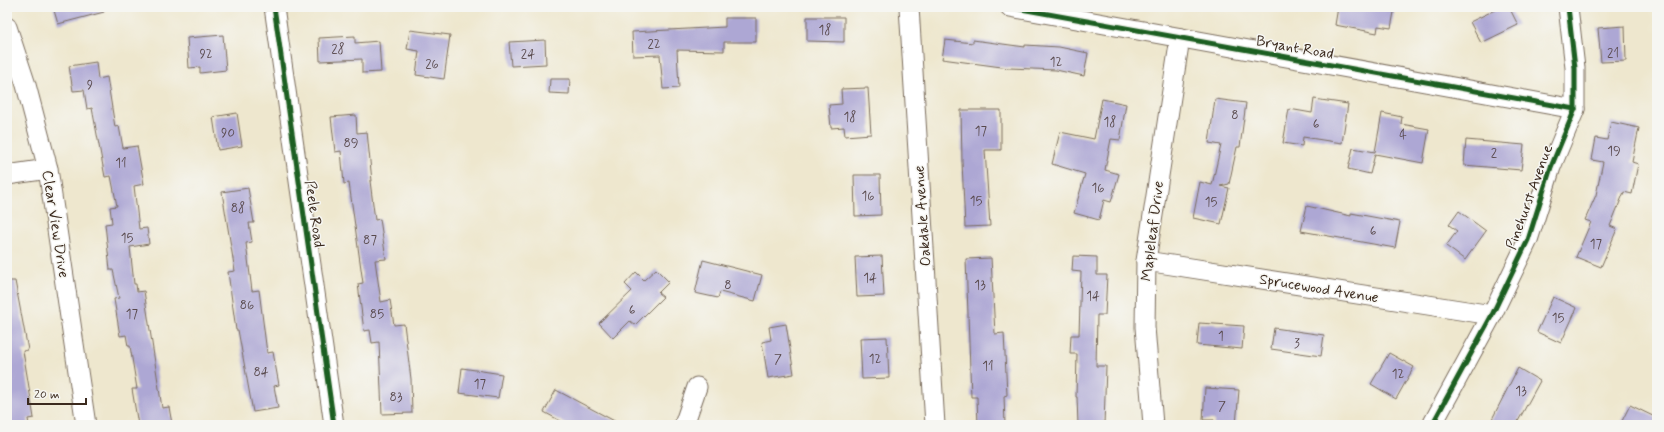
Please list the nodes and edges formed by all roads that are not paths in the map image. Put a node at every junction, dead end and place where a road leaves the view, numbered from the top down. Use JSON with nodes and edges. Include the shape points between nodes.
{"nodes":[{"id":1,"x":274,"y":7,"type":"edge"},
{"id":2,"x":910,"y":7,"type":"edge"},
{"id":3,"x":1010,"y":7,"type":"edge"},
{"id":4,"x":1568,"y":7,"type":"edge"},
{"id":5,"x":7,"y":27,"type":"edge"},
{"id":6,"x":1180,"y":38,"type":"junction"},
{"id":7,"x":1574,"y":109,"type":"junction"},
{"id":8,"x":48,"y":169,"type":"junction"},
{"id":9,"x":7,"y":175,"type":"edge"},
{"id":10,"x":1146,"y":261,"type":"junction"},
{"id":11,"x":1492,"y":315,"type":"junction"},
{"id":12,"x":697,"y":387,"type":"dead end"},
{"id":13,"x":86,"y":425,"type":"edge"},
{"id":14,"x":334,"y":425,"type":"edge"},
{"id":15,"x":684,"y":425,"type":"edge"},
{"id":16,"x":935,"y":425,"type":"edge"},
{"id":17,"x":1153,"y":425,"type":"edge"},
{"id":18,"x":1432,"y":425,"type":"edge"}],
"edges":[{"from":1,"to":14,"type":"street","name":"Peele Road"},
{"from":2,"to":16,"type":"street","name":"Oakdale Avenue"},
{"from":3,"to":6,"type":"street","name":"Bryant Road"},
{"from":4,"to":7,"type":"street","name":"Pinehurst Avenue","via":[[1575,68]]},
{"from":5,"to":8,"type":"street","name":"Clear View Drive"},
{"from":6,"to":7,"type":"street","name":"Bryant Road"},
{"from":6,"to":10,"type":"street","name":"Mapleleaf Drive"},
{"from":7,"to":11,"type":"street","name":"Pinehurst Avenue","via":[[1551,168],[1528,240]]},
{"from":8,"to":9,"type":"street"},
{"from":8,"to":13,"type":"street","name":"Clear View Drive"},
{"from":10,"to":11,"type":"street","name":"Sprucewood Avenue"},
{"from":10,"to":17,"type":"street","name":"Mapleleaf Drive","via":[[1145,327]]},
{"from":11,"to":18,"type":"street","name":"Pinehurst Avenue"},
{"from":12,"to":15,"type":"street"}]}
